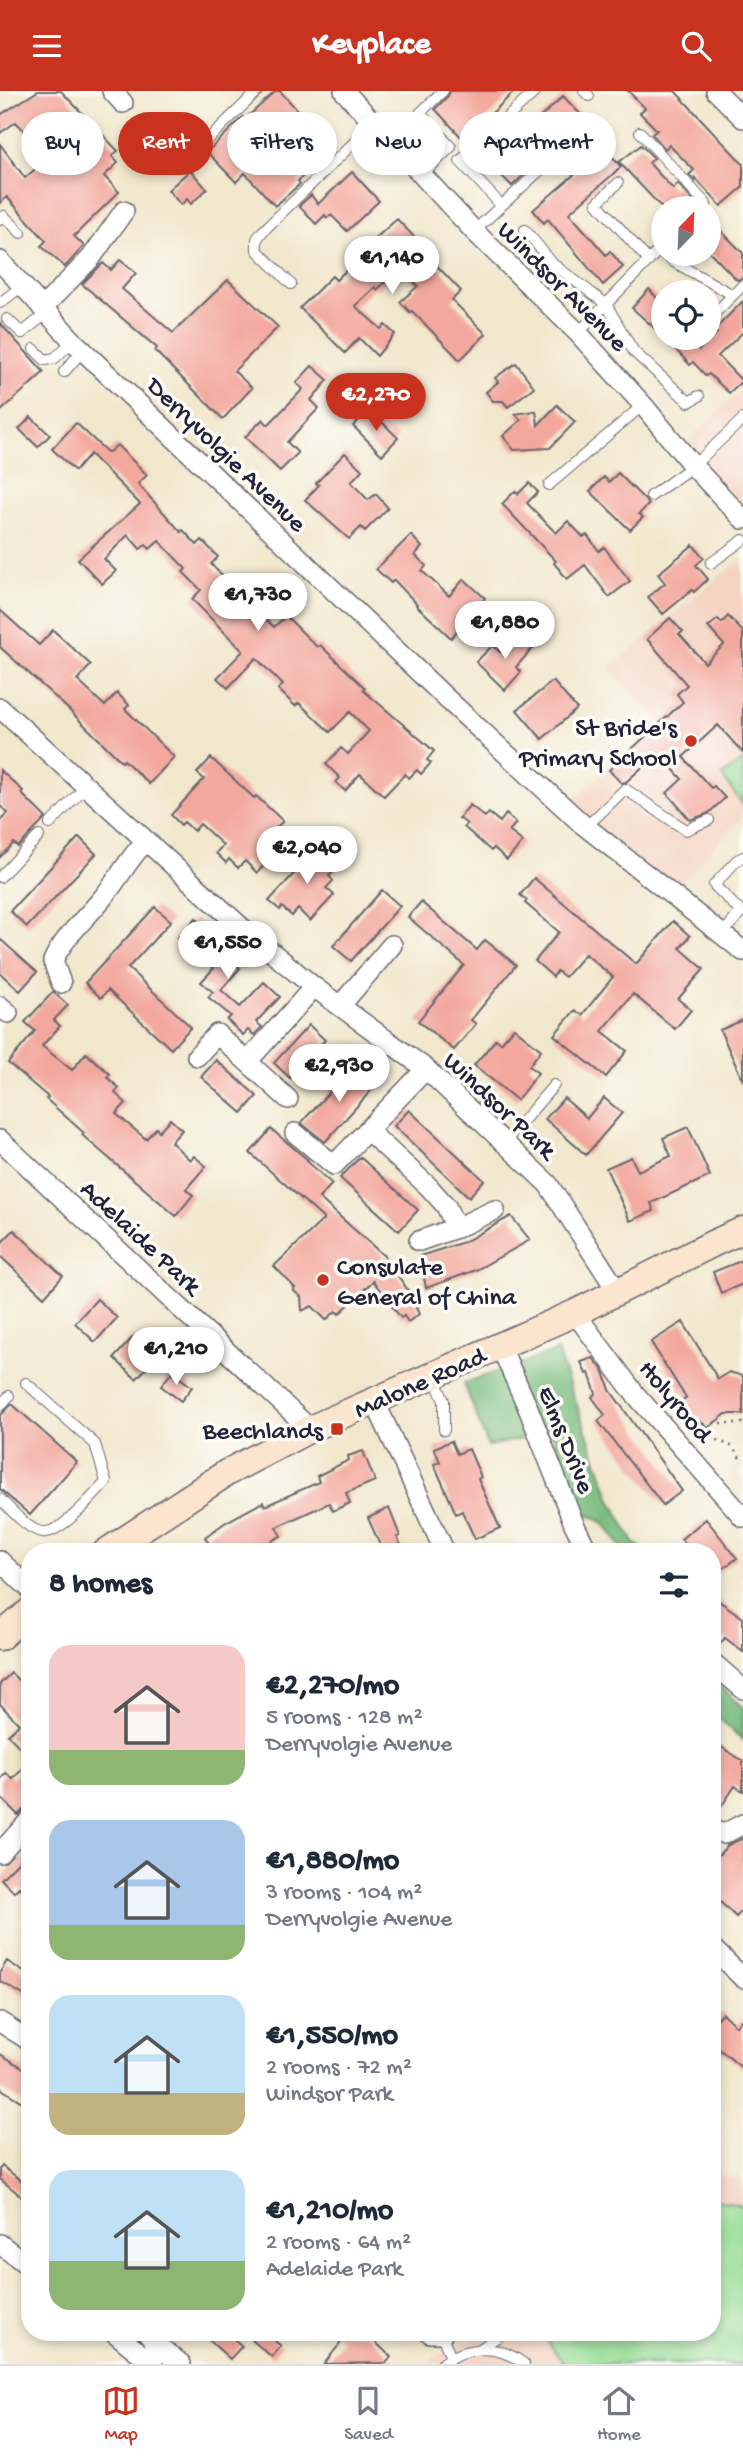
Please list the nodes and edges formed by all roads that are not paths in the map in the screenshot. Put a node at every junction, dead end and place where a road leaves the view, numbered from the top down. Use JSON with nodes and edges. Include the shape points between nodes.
{"nodes":[{"id":1,"x":258,"y":91,"type":"edge"},
{"id":2,"x":344,"y":91,"type":"edge"},
{"id":3,"x":443,"y":91,"type":"edge"},
{"id":4,"x":536,"y":91,"type":"edge"},
{"id":5,"x":716,"y":91,"type":"edge"},
{"id":6,"x":364,"y":112,"type":"edge"},
{"id":7,"x":421,"y":112,"type":"edge"},
{"id":8,"x":743,"y":118,"type":"edge"},
{"id":9,"x":640,"y":132,"type":"dead end"},
{"id":10,"x":213,"y":134,"type":"edge"},
{"id":11,"x":351,"y":145,"type":"edge"},
{"id":12,"x":422,"y":175,"type":"edge"},
{"id":13,"x":534,"y":175,"type":"edge"},
{"id":14,"x":618,"y":183,"type":"dead end"},
{"id":15,"x":695,"y":196,"type":"edge"},
{"id":16,"x":500,"y":204,"type":"junction"},
{"id":17,"x":124,"y":211,"type":"dead end"},
{"id":18,"x":0,"y":219,"type":"edge"},
{"id":19,"x":525,"y":230,"type":"dead end"},
{"id":20,"x":474,"y":231,"type":"junction"},
{"id":21,"x":21,"y":233,"type":"dead end"},
{"id":22,"x":0,"y":261,"type":"edge"},
{"id":23,"x":649,"y":261,"type":"joint"},
{"id":24,"x":681,"y":266,"type":"edge"},
{"id":25,"x":291,"y":285,"type":"dead end"},
{"id":26,"x":743,"y":285,"type":"edge"},
{"id":27,"x":22,"y":286,"type":"junction"},
{"id":28,"x":733,"y":295,"type":"junction"},
{"id":29,"x":0,"y":303,"type":"edge"},
{"id":30,"x":606,"y":305,"type":"junction"},
{"id":31,"x":721,"y":307,"type":"edge"},
{"id":32,"x":45,"y":311,"type":"junction"},
{"id":33,"x":7,"y":319,"type":"dead end"},
{"id":34,"x":578,"y":333,"type":"junction"},
{"id":35,"x":78,"y":346,"type":"junction"},
{"id":36,"x":34,"y":349,"type":"dead end"},
{"id":37,"x":64,"y":372,"type":"dead end"},
{"id":38,"x":699,"y":396,"type":"dead end"},
{"id":39,"x":643,"y":405,"type":"junction"},
{"id":40,"x":743,"y":419,"type":"edge"},
{"id":41,"x":692,"y":466,"type":"junction"},
{"id":42,"x":549,"y":485,"type":"dead end"},
{"id":43,"x":651,"y":496,"type":"dead end"},
{"id":44,"x":743,"y":519,"type":"edge"},
{"id":45,"x":743,"y":540,"type":"edge"},
{"id":46,"x":711,"y":563,"type":"dead end"},
{"id":47,"x":0,"y":708,"type":"edge"},
{"id":48,"x":85,"y":786,"type":"junction"},
{"id":49,"x":709,"y":820,"type":"dead end"},
{"id":50,"x":50,"y":824,"type":"dead end"},
{"id":51,"x":586,"y":827,"type":"junction"},
{"id":52,"x":39,"y":836,"type":"dead end"},
{"id":53,"x":145,"y":842,"type":"junction"},
{"id":54,"x":743,"y":857,"type":"edge"},
{"id":55,"x":0,"y":877,"type":"edge"},
{"id":56,"x":722,"y":934,"type":"junction"},
{"id":57,"x":392,"y":945,"type":"dead end"},
{"id":58,"x":743,"y":951,"type":"edge"},
{"id":59,"x":61,"y":983,"type":"dead end"},
{"id":60,"x":314,"y":987,"type":"junction"},
{"id":61,"x":340,"y":1006,"type":"junction"},
{"id":62,"x":197,"y":1056,"type":"dead end"},
{"id":63,"x":248,"y":1061,"type":"junction"},
{"id":64,"x":426,"y":1069,"type":"junction"},
{"id":65,"x":554,"y":1085,"type":"dead end"},
{"id":66,"x":288,"y":1098,"type":"dead end"},
{"id":67,"x":367,"y":1130,"type":"junction"},
{"id":68,"x":295,"y":1133,"type":"dead end"},
{"id":69,"x":0,"y":1140,"type":"edge"},
{"id":70,"x":503,"y":1143,"type":"junction"},
{"id":71,"x":495,"y":1210,"type":"dead end"},
{"id":72,"x":456,"y":1228,"type":"junction"},
{"id":73,"x":743,"y":1230,"type":"edge"},
{"id":74,"x":419,"y":1241,"type":"dead end"},
{"id":75,"x":618,"y":1292,"type":"junction"},
{"id":76,"x":575,"y":1313,"type":"junction"},
{"id":77,"x":500,"y":1346,"type":"junction"},
{"id":78,"x":433,"y":1375,"type":"junction"},
{"id":79,"x":26,"y":1383,"type":"dead end"},
{"id":80,"x":9,"y":1396,"type":"dead end"},
{"id":81,"x":374,"y":1400,"type":"junction"},
{"id":82,"x":0,"y":1406,"type":"edge"},
{"id":83,"x":310,"y":1429,"type":"junction"},
{"id":84,"x":444,"y":1430,"type":"dead end"},
{"id":85,"x":0,"y":1499,"type":"edge"},
{"id":86,"x":743,"y":1517,"type":"edge"},
{"id":87,"x":120,"y":1543,"type":"edge"},
{"id":88,"x":441,"y":1543,"type":"edge"},
{"id":89,"x":583,"y":1543,"type":"edge"},
{"id":90,"x":0,"y":1561,"type":"edge"},
{"id":91,"x":21,"y":1581,"type":"edge"},
{"id":92,"x":21,"y":1619,"type":"edge"},
{"id":93,"x":0,"y":1637,"type":"edge"},
{"id":94,"x":721,"y":1669,"type":"edge"},
{"id":95,"x":742,"y":1685,"type":"edge"},
{"id":96,"x":743,"y":1824,"type":"edge"},
{"id":97,"x":7,"y":1831,"type":"edge"},
{"id":98,"x":721,"y":1833,"type":"edge"},
{"id":99,"x":0,"y":1853,"type":"edge"},
{"id":100,"x":721,"y":1957,"type":"edge"},
{"id":101,"x":743,"y":1978,"type":"edge"},
{"id":102,"x":0,"y":2022,"type":"edge"},
{"id":103,"x":21,"y":2035,"type":"edge"},
{"id":104,"x":0,"y":2244,"type":"edge"},
{"id":105,"x":21,"y":2259,"type":"edge"},
{"id":106,"x":125,"y":2341,"type":"edge"},
{"id":107,"x":154,"y":2341,"type":"edge"},
{"id":108,"x":445,"y":2341,"type":"edge"},
{"id":109,"x":492,"y":2341,"type":"edge"},
{"id":110,"x":480,"y":2349,"type":"junction"},
{"id":111,"x":451,"y":2358,"type":"junction"},
{"id":112,"x":520,"y":2361,"type":"edge"},
{"id":113,"x":153,"y":2364,"type":"edge"},
{"id":114,"x":181,"y":2364,"type":"edge"},
{"id":115,"x":442,"y":2364,"type":"edge"}],
"edges":[{"from":1,"to":10,"type":"lane"},
{"from":2,"to":6,"type":"street","name":"Windsor Avenue"},
{"from":3,"to":7,"type":"lane"},
{"from":4,"to":16,"type":"lane","via":[[460,161]]},
{"from":5,"to":8,"type":"street"},
{"from":9,"to":15,"type":"lane"},
{"from":11,"to":25,"type":"lane","via":[[257,239],[257,250]]},
{"from":12,"to":20,"type":"street","name":"Windsor Avenue"},
{"from":13,"to":16,"type":"lane"},
{"from":14,"to":23,"type":"lane","via":[[597,203]]},
{"from":16,"to":20,"type":"lane"},
{"from":17,"to":32,"type":"street"},
{"from":18,"to":21,"type":"lane","via":[[4,216]]},
{"from":19,"to":30,"type":"lane","via":[[553,264]]},
{"from":20,"to":34,"type":"street","name":"Windsor Avenue"},
{"from":22,"to":27,"type":"street","name":"Derryvolgie Avenue"},
{"from":23,"to":30,"type":"lane"},
{"from":24,"to":28,"type":"lane"},
{"from":26,"to":28,"type":"lane"},
{"from":27,"to":29,"type":"lane"},
{"from":27,"to":32,"type":"street","name":"Derryvolgie Avenue"},
{"from":28,"to":31,"type":"lane"},
{"from":30,"to":34,"type":"lane"},
{"from":30,"to":38,"type":"lane","via":[[634,352],[690,402]]},
{"from":32,"to":33,"type":"lane","via":[[22,333]]},
{"from":32,"to":35,"type":"street","name":"Derryvolgie Avenue"},
{"from":34,"to":39,"type":"street","name":"Windsor Avenue"},
{"from":35,"to":36,"type":"lane","via":[[44,360]]},
{"from":35,"to":37,"type":"lane"},
{"from":35,"to":51,"type":"street","name":"Derryvolgie Avenue"},
{"from":39,"to":41,"type":"street","name":"Windsor Avenue"},
{"from":39,"to":42,"type":"lane"},
{"from":40,"to":41,"type":"lane"},
{"from":41,"to":43,"type":"lane"},
{"from":41,"to":44,"type":"street","name":"Windsor Avenue"},
{"from":45,"to":46,"type":"lane"},
{"from":47,"to":48,"type":"street","name":"Windsor Park"},
{"from":48,"to":50,"type":"lane"},
{"from":48,"to":53,"type":"street","name":"Windsor Park"},
{"from":49,"to":51,"type":"lane","via":[[686,830],[625,789]]},
{"from":51,"to":56,"type":"street","name":"Derryvolgie Avenue"},
{"from":52,"to":55,"type":"lane"},
{"from":53,"to":59,"type":"street","via":[[59,948],[53,961]]},
{"from":53,"to":60,"type":"street","name":"Windsor Park"},
{"from":54,"to":56,"type":"lane","via":[[714,885],[741,912]]},
{"from":56,"to":58,"type":"street","name":"Derryvolgie Avenue"},
{"from":57,"to":61,"type":"street"},
{"from":60,"to":61,"type":"street","name":"Windsor Park"},
{"from":60,"to":63,"type":"street"},
{"from":61,"to":64,"type":"street","name":"Windsor Park"},
{"from":62,"to":63,"type":"street","via":[[217,1034]]},
{"from":63,"to":66,"type":"street"},
{"from":64,"to":67,"type":"street"},
{"from":64,"to":70,"type":"street","name":"Windsor Park"},
{"from":65,"to":70,"type":"lane"},
{"from":67,"to":68,"type":"street","via":[[334,1165]]},
{"from":67,"to":72,"type":"street","via":[[428,1186],[446,1206]]},
{"from":69,"to":83,"type":"street","name":"Adelaide Park"},
{"from":70,"to":75,"type":"street","name":"Windsor Park","via":[[548,1184]]},
{"from":71,"to":72,"type":"street"},
{"from":72,"to":74,"type":"street"},
{"from":73,"to":75,"type":"main road","name":"Malone Road"},
{"from":75,"to":76,"type":"main road","name":"Malone Road"},
{"from":76,"to":77,"type":"main road","name":"Malone Road"},
{"from":76,"to":86,"type":"street","name":"Holyrood","via":[[635,1394]]},
{"from":77,"to":78,"type":"main road","name":"Malone Road"},
{"from":77,"to":89,"type":"street","name":"Elms Drive"},
{"from":78,"to":81,"type":"main road","name":"Malone Road"},
{"from":78,"to":84,"type":"lane","via":[[444,1401]]},
{"from":79,"to":85,"type":"lane","via":[[95,1444],[106,1482],[52,1532],[31,1527]]},
{"from":80,"to":82,"type":"lane"},
{"from":81,"to":83,"type":"main road","name":"Malone Road"},
{"from":81,"to":88,"type":"street"},
{"from":83,"to":87,"type":"main road","name":"Malone Road","via":[[228,1472]]},
{"from":90,"to":91,"type":"street"},
{"from":92,"to":93,"type":"main road"},
{"from":94,"to":95,"type":"street"},
{"from":96,"to":98,"type":"street"},
{"from":97,"to":99,"type":"street"},
{"from":100,"to":101,"type":"street"},
{"from":102,"to":103,"type":"street"},
{"from":104,"to":105,"type":"street"},
{"from":106,"to":113,"type":"street"},
{"from":107,"to":114,"type":"street"},
{"from":108,"to":111,"type":"lane"},
{"from":109,"to":110,"type":"lane"},
{"from":110,"to":111,"type":"lane"},
{"from":110,"to":112,"type":"lane","via":[[500,2350]]},
{"from":111,"to":115,"type":"lane"}]}
